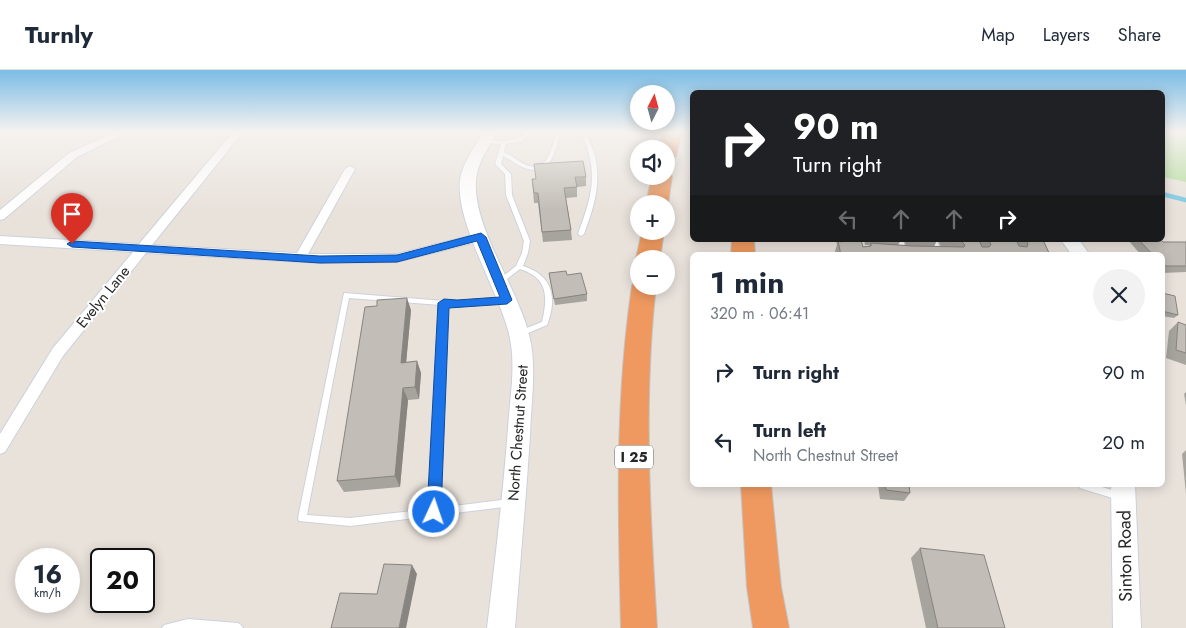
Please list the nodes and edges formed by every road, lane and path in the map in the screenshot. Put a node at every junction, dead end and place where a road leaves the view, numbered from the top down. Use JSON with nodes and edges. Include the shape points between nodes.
{"nodes":[{"id":1,"x":68,"y":158,"type":"edge"},
{"id":2,"x":217,"y":158,"type":"edge"},
{"id":3,"x":478,"y":158,"type":"edge"},
{"id":4,"x":499,"y":158,"type":"edge"},
{"id":5,"x":513,"y":158,"type":"edge"},
{"id":6,"x":550,"y":158,"type":"edge"},
{"id":7,"x":593,"y":158,"type":"edge"},
{"id":8,"x":350,"y":169,"type":"dead end"},
{"id":9,"x":0,"y":216,"type":"edge"},
{"id":10,"x":581,"y":234,"type":"dead end"},
{"id":11,"x":481,"y":237,"type":"junction"},
{"id":12,"x":0,"y":240,"type":"edge"},
{"id":13,"x":143,"y":248,"type":"junction"},
{"id":14,"x":894,"y":251,"type":"edge"},
{"id":15,"x":898,"y":252,"type":"edge"},
{"id":16,"x":300,"y":258,"type":"junction"},
{"id":17,"x":519,"y":267,"type":"junction"},
{"id":18,"x":499,"y":282,"type":"junction"},
{"id":19,"x":643,"y":295,"type":"edge"},
{"id":20,"x":507,"y":300,"type":"junction"},
{"id":21,"x":444,"y":303,"type":"junction"},
{"id":22,"x":519,"y":334,"type":"junction"},
{"id":23,"x":0,"y":447,"type":"edge"},
{"id":24,"x":756,"y":487,"type":"edge"},
{"id":25,"x":1097,"y":487,"type":"edge"},
{"id":26,"x":1124,"y":491,"type":"edge"},
{"id":27,"x":514,"y":502,"type":"junction"},
{"id":28,"x":434,"y":512,"type":"junction"},
{"id":29,"x":168,"y":628,"type":"edge"},
{"id":30,"x":238,"y":628,"type":"edge"},
{"id":31,"x":501,"y":628,"type":"edge"},
{"id":32,"x":639,"y":628,"type":"edge"},
{"id":33,"x":771,"y":628,"type":"edge"},
{"id":34,"x":1127,"y":628,"type":"edge"}],
"edges":[{"from":1,"to":9,"type":"street"},
{"from":2,"to":13,"type":"street","name":"Evelyn Lane"},
{"from":3,"to":11,"type":"main road","name":"North Chestnut Street","via":[[472,165],[468,186],[472,212]]},
{"from":4,"to":17,"type":"lane","via":[[498,164],[508,174],[509,195],[527,241]]},
{"from":5,"to":6,"type":"lane","via":[[529,168],[540,168]]},
{"from":7,"to":10,"type":"lane","via":[[597,177]]},
{"from":8,"to":16,"type":"street"},
{"from":11,"to":16,"type":"street","via":[[397,258]]},
{"from":11,"to":18,"type":"main road","name":"North Chestnut Street"},
{"from":12,"to":13,"type":"street"},
{"from":13,"to":16,"type":"street"},
{"from":13,"to":23,"type":"street","name":"Evelyn Lane","via":[[58,352]]},
{"from":14,"to":15,"type":"lane"},
{"from":17,"to":18,"type":"lane"},
{"from":17,"to":22,"type":"lane","via":[[533,270],[542,278],[549,298],[545,323]]},
{"from":18,"to":20,"type":"main road","name":"North Chestnut Street"},
{"from":19,"to":32,"type":"highway","number":"I 25","via":[[634,378],[634,520]]},
{"from":20,"to":21,"type":"lane"},
{"from":20,"to":22,"type":"main road","name":"North Chestnut Street"},
{"from":21,"to":28,"type":"lane"},
{"from":21,"to":28,"type":"lane","via":[[346,295],[302,518],[350,522]]},
{"from":22,"to":27,"type":"main road","name":"North Chestnut Street","via":[[523,378]]},
{"from":24,"to":33,"type":"highway","via":[[764,586]]},
{"from":25,"to":26,"type":"lane"},
{"from":26,"to":34,"type":"main road","name":"Sinton Road"},
{"from":27,"to":28,"type":"lane"},
{"from":27,"to":31,"type":"main road","name":"North Chestnut Street"},
{"from":29,"to":30,"type":"lane","via":[[188,624]]}]}
